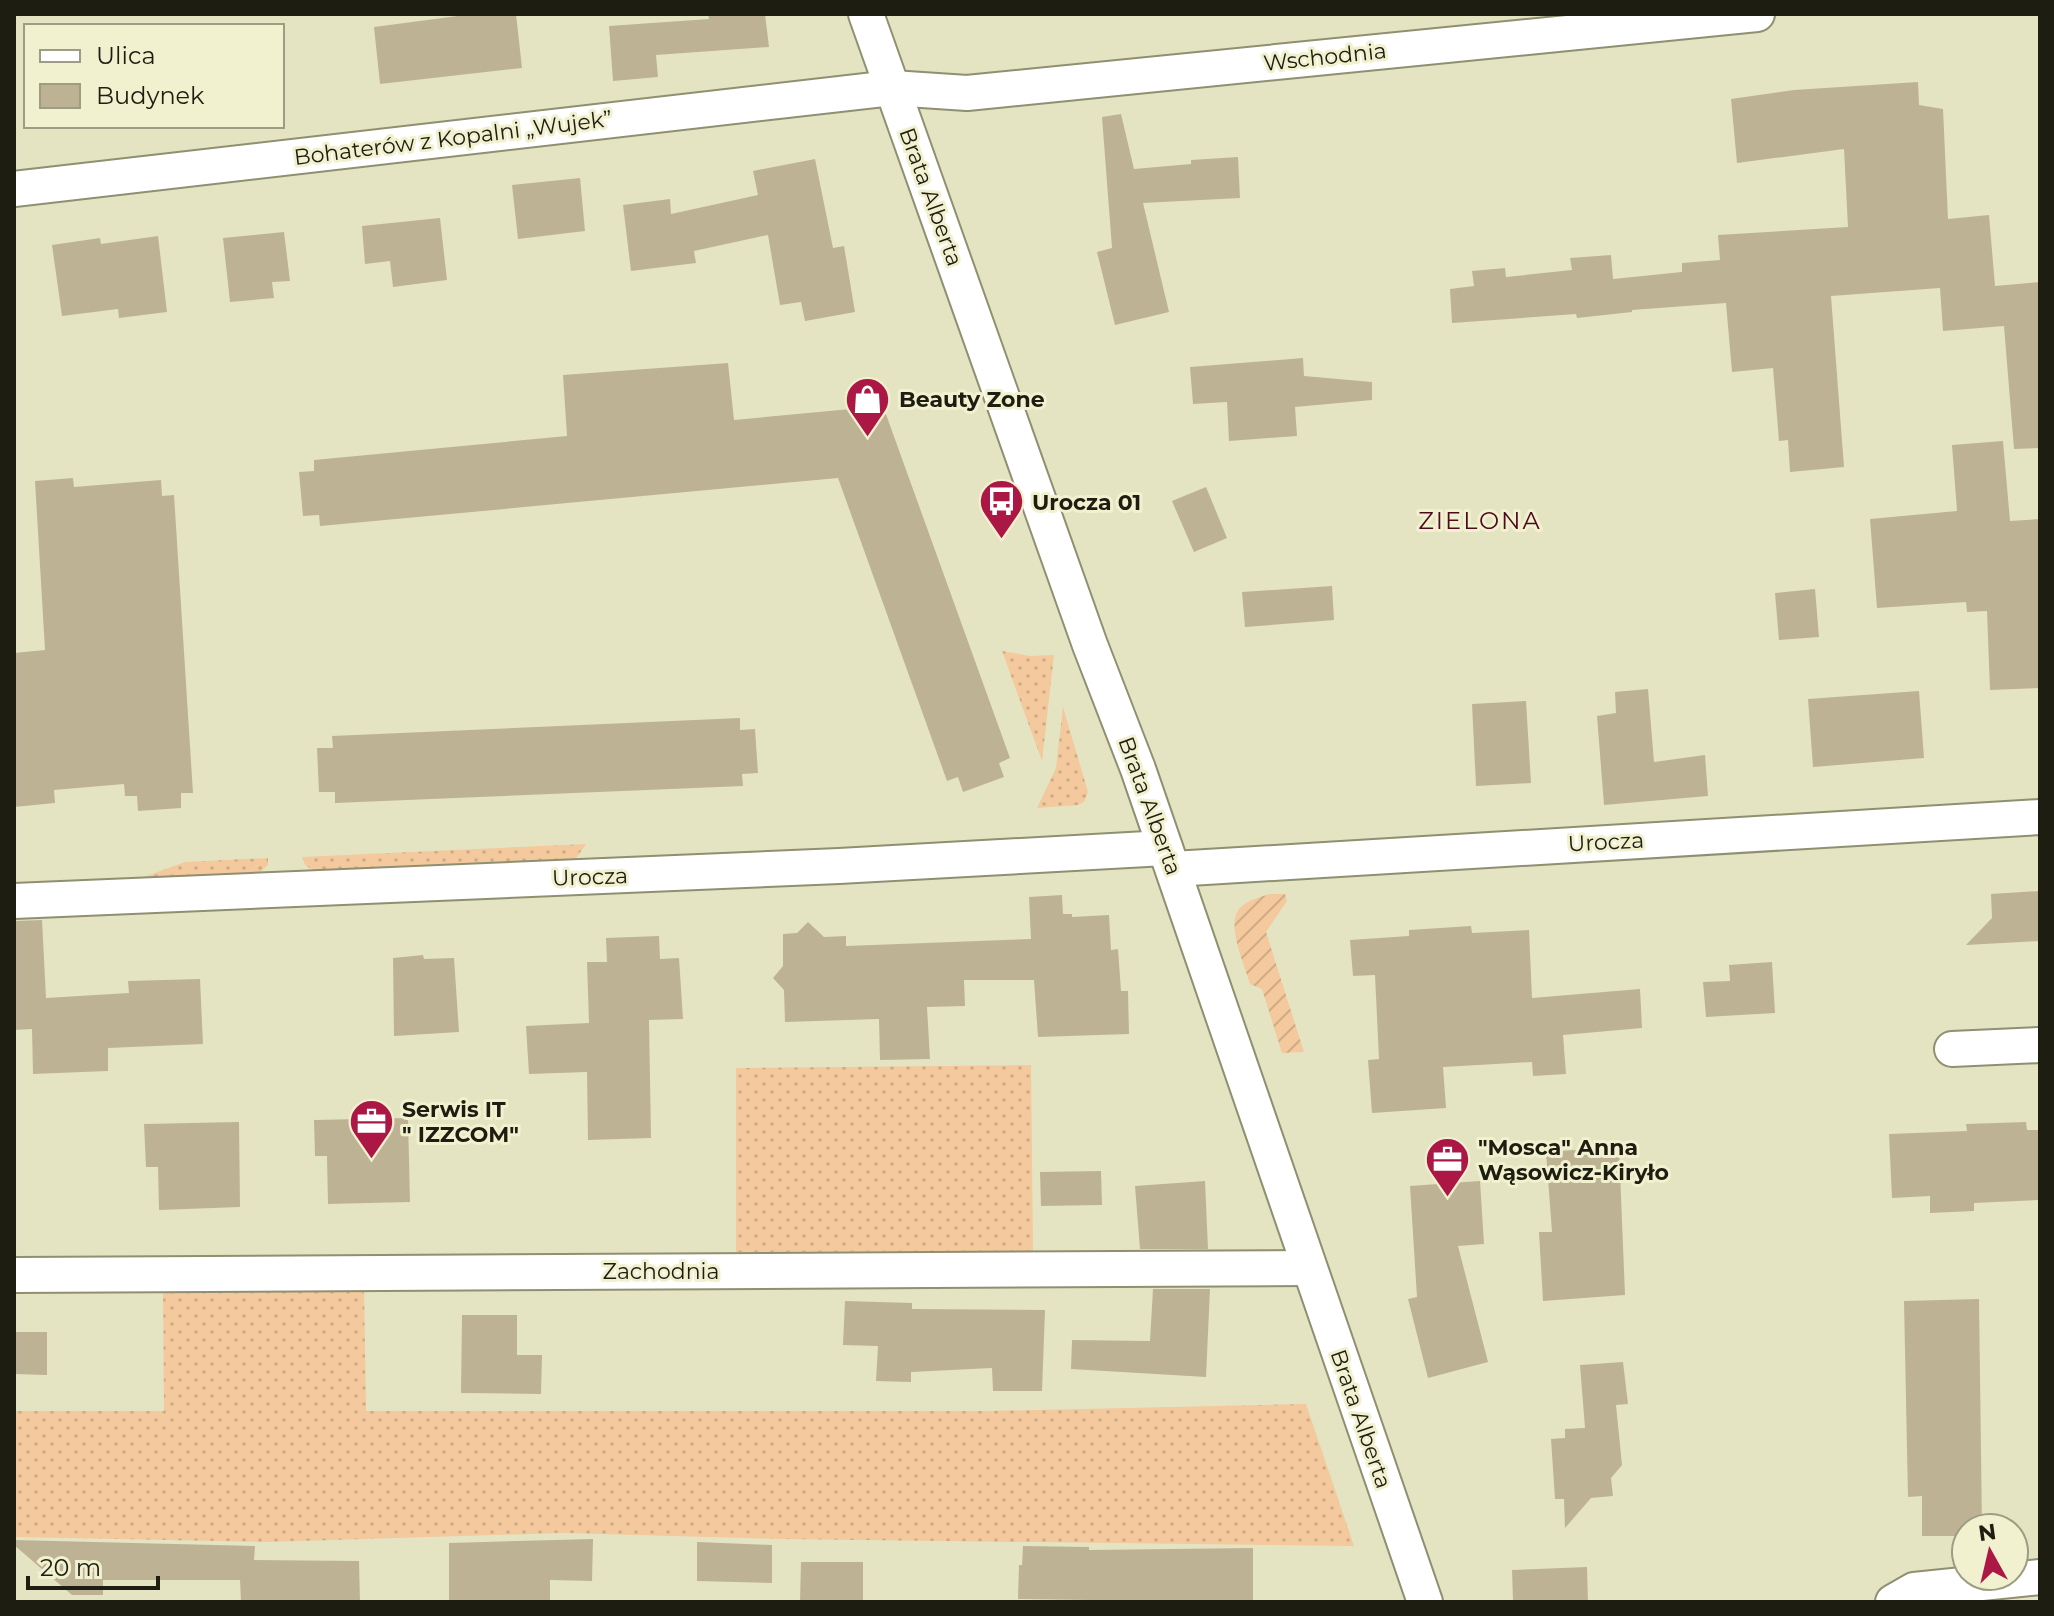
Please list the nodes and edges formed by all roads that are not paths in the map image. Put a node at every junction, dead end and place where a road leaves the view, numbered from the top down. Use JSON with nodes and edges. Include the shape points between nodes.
{"nodes":[{"id":1,"x":866,"y":14,"type":"edge"},
{"id":2,"x":1757,"y":14,"type":"edge"},
{"id":3,"x":892,"y":88,"type":"junction"},
{"id":4,"x":14,"y":189,"type":"edge"},
{"id":5,"x":2040,"y":817,"type":"edge"},
{"id":6,"x":1169,"y":859,"type":"junction"},
{"id":7,"x":14,"y":901,"type":"edge"},
{"id":8,"x":2040,"y":1045,"type":"edge"},
{"id":9,"x":1952,"y":1049,"type":"dead end"},
{"id":10,"x":1308,"y":1268,"type":"junction"},
{"id":11,"x":14,"y":1275,"type":"edge"},
{"id":12,"x":2040,"y":1577,"type":"edge"},
{"id":13,"x":1425,"y":1602,"type":"edge"},
{"id":14,"x":1893,"y":1602,"type":"edge"}],
"edges":[{"from":1,"to":3,"type":"street","name":"Brata Alberta"},
{"from":2,"to":3,"type":"street","name":"Wschodnia","via":[[967,93]]},
{"from":3,"to":4,"type":"street","name":"Bohaterów z Kopalni „Wujek”"},
{"from":3,"to":6,"type":"street","name":"Brata Alberta"},
{"from":5,"to":6,"type":"street","name":"Urocza"},
{"from":6,"to":7,"type":"street","name":"Urocza","via":[[855,866]]},
{"from":6,"to":10,"type":"street","name":"Brata Alberta"},
{"from":8,"to":9,"type":"street"},
{"from":10,"to":11,"type":"street","name":"Zachodnia"},
{"from":10,"to":13,"type":"street","name":"Brata Alberta"},
{"from":12,"to":14,"type":"street","via":[[1914,1590]]}]}
